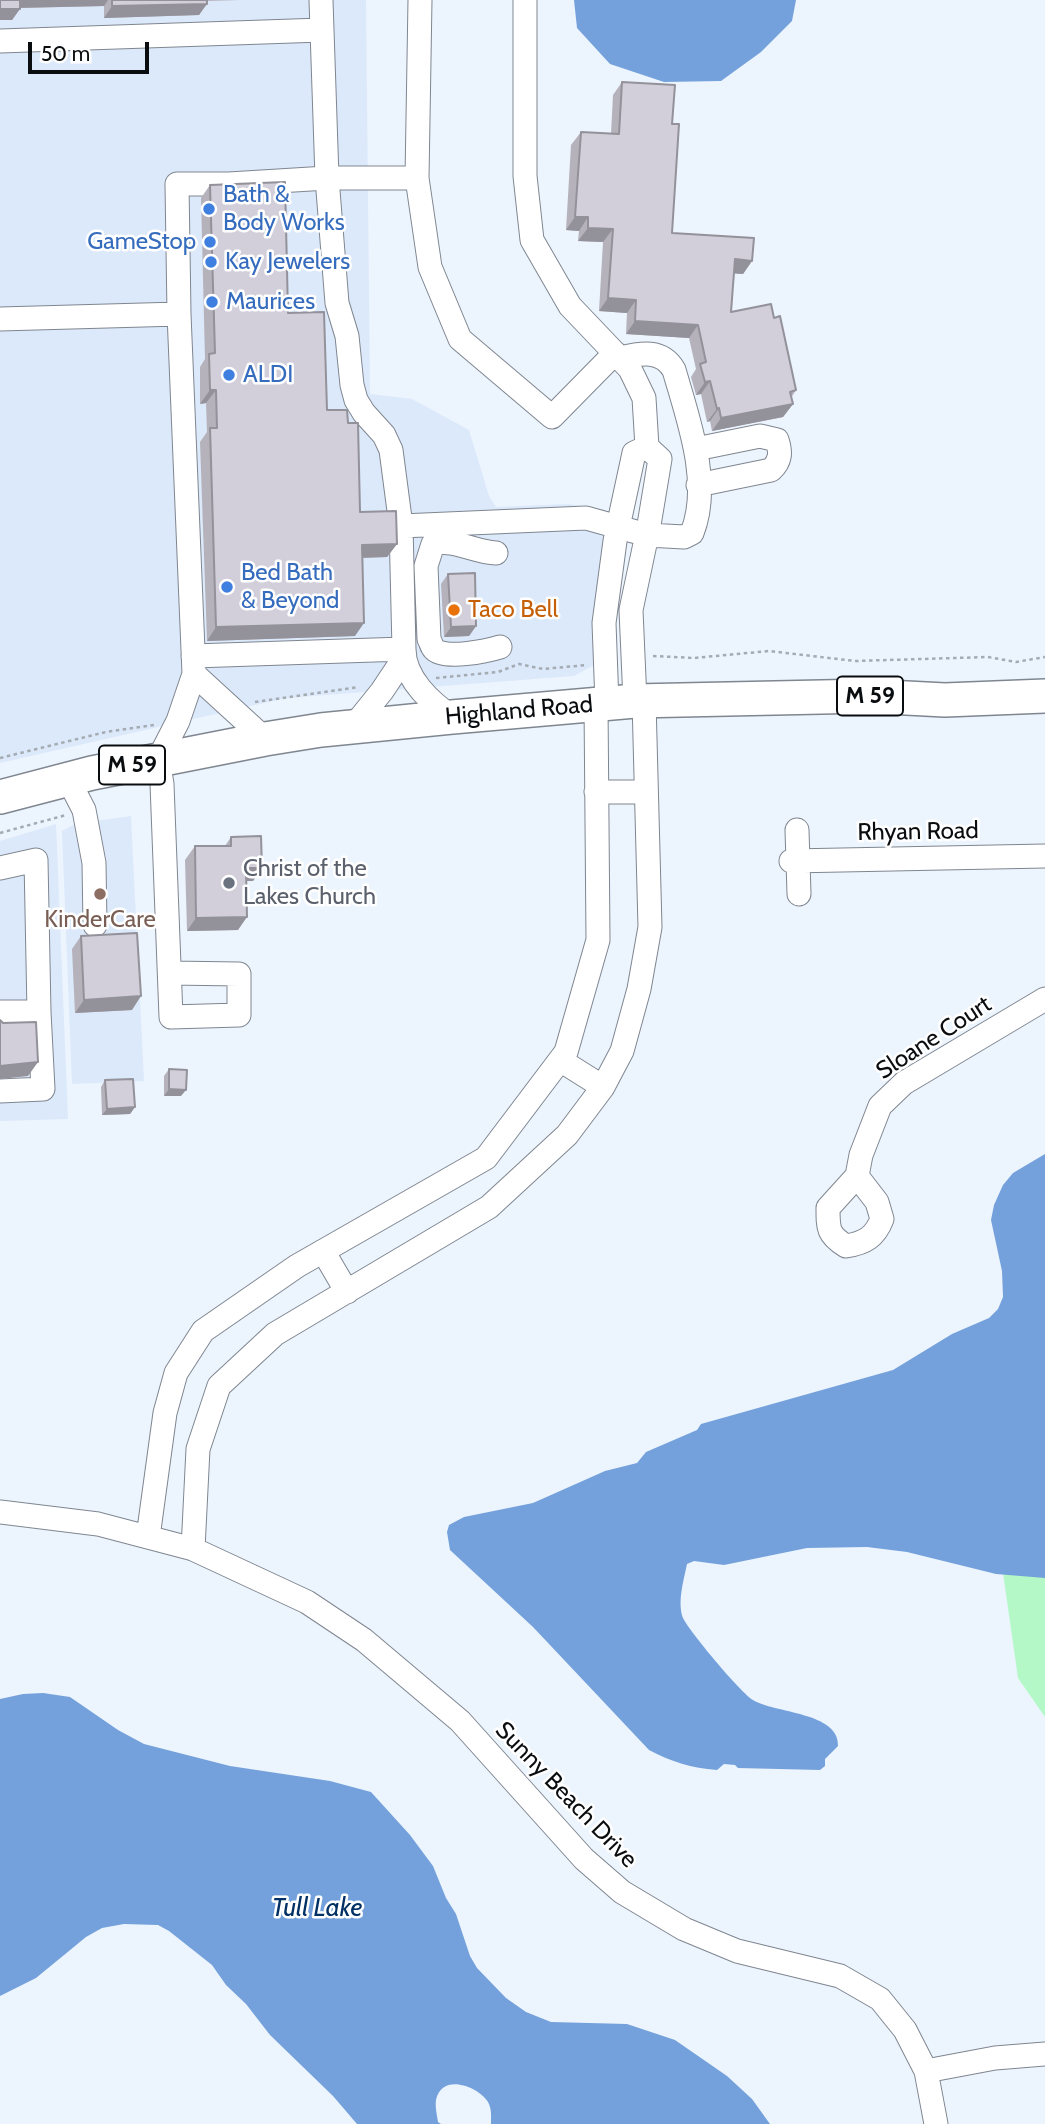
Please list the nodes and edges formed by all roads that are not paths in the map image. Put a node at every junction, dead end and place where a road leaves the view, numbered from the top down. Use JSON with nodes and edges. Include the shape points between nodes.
{"nodes":[{"id":1,"x":321,"y":0,"type":"edge"},
{"id":2,"x":420,"y":0,"type":"edge"},
{"id":3,"x":525,"y":0,"type":"edge"},
{"id":4,"x":322,"y":30,"type":"junction"},
{"id":5,"x":0,"y":41,"type":"edge"},
{"id":6,"x":327,"y":178,"type":"junction"},
{"id":7,"x":417,"y":178,"type":"junction"},
{"id":8,"x":178,"y":314,"type":"junction"},
{"id":9,"x":0,"y":319,"type":"edge"},
{"id":10,"x":617,"y":356,"type":"junction"},
{"id":11,"x":647,"y":447,"type":"junction"},
{"id":12,"x":696,"y":449,"type":"junction"},
{"id":13,"x":698,"y":485,"type":"junction"},
{"id":14,"x":401,"y":526,"type":"junction"},
{"id":15,"x":617,"y":528,"type":"junction"},
{"id":16,"x":647,"y":534,"type":"junction"},
{"id":17,"x":496,"y":553,"type":"dead end"},
{"id":18,"x":500,"y":647,"type":"dead end"},
{"id":19,"x":404,"y":654,"type":"junction"},
{"id":20,"x":194,"y":665,"type":"junction"},
{"id":21,"x":1045,"y":696,"type":"edge"},
{"id":22,"x":620,"y":702,"type":"junction"},
{"id":23,"x":452,"y":717,"type":"junction"},
{"id":24,"x":353,"y":727,"type":"junction"},
{"id":25,"x":265,"y":739,"type":"junction"},
{"id":26,"x":158,"y":760,"type":"junction"},
{"id":27,"x":68,"y":779,"type":"junction"},
{"id":28,"x":596,"y":792,"type":"junction"},
{"id":29,"x":646,"y":792,"type":"junction"},
{"id":30,"x":0,"y":797,"type":"edge"},
{"id":31,"x":797,"y":831,"type":"dead end"},
{"id":32,"x":1045,"y":856,"type":"edge"},
{"id":33,"x":795,"y":861,"type":"junction"},
{"id":34,"x":0,"y":868,"type":"edge"},
{"id":35,"x":799,"y":894,"type":"dead end"},
{"id":36,"x":95,"y":925,"type":"dead end"},
{"id":37,"x":170,"y":974,"type":"dead end"},
{"id":38,"x":1045,"y":999,"type":"edge"},
{"id":39,"x":0,"y":1012,"type":"edge"},
{"id":40,"x":39,"y":1012,"type":"junction"},
{"id":41,"x":559,"y":1060,"type":"junction"},
{"id":42,"x":603,"y":1087,"type":"junction"},
{"id":43,"x":0,"y":1091,"type":"edge"},
{"id":44,"x":857,"y":1176,"type":"dead end"},
{"id":45,"x":323,"y":1251,"type":"junction"},
{"id":46,"x":347,"y":1292,"type":"junction"},
{"id":47,"x":0,"y":1512,"type":"edge"},
{"id":48,"x":148,"y":1537,"type":"junction"},
{"id":49,"x":193,"y":1549,"type":"junction"},
{"id":50,"x":1045,"y":2053,"type":"edge"},
{"id":51,"x":926,"y":2071,"type":"junction"},
{"id":52,"x":936,"y":2124,"type":"edge"}],
"edges":[{"from":1,"to":4,"type":"street"},
{"from":2,"to":7,"type":"street"},
{"from":3,"to":10,"type":"street","via":[[524,176],[532,240],[570,306]]},
{"from":4,"to":5,"type":"street"},
{"from":4,"to":6,"type":"street"},
{"from":6,"to":7,"type":"street"},
{"from":6,"to":8,"type":"street","via":[[177,184]]},
{"from":6,"to":14,"type":"street","via":[[337,303],[347,336],[352,385],[356,400],[391,450]]},
{"from":7,"to":10,"type":"street","via":[[430,267],[460,339],[552,417]]},
{"from":8,"to":9,"type":"street"},
{"from":8,"to":20,"type":"street"},
{"from":10,"to":11,"type":"street","via":[[630,369],[644,398]]},
{"from":10,"to":12,"type":"street","via":[[668,360]]},
{"from":11,"to":15,"type":"street","via":[[634,453]]},
{"from":11,"to":16,"type":"street","via":[[660,458]]},
{"from":12,"to":13,"type":"street"},
{"from":12,"to":13,"type":"street","via":[[764,436],[777,440],[780,454],[771,470]]},
{"from":13,"to":16,"type":"street","via":[[698,514],[692,533],[684,537]]},
{"from":14,"to":15,"type":"street","via":[[586,518]]},
{"from":14,"to":19,"type":"street"},
{"from":15,"to":16,"type":"street"},
{"from":15,"to":22,"type":"street","via":[[604,622],[605,657]]},
{"from":16,"to":22,"type":"street","via":[[631,610],[633,656]]},
{"from":17,"to":18,"type":"street","via":[[443,541],[433,544],[426,566],[429,639],[442,653]]},
{"from":19,"to":20,"type":"street"},
{"from":19,"to":23,"type":"street","via":[[430,702]]},
{"from":19,"to":24,"type":"street"},
{"from":20,"to":25,"type":"street"},
{"from":20,"to":26,"type":"street","via":[[180,716]]},
{"from":21,"to":22,"type":"highway","name":"Highland Road","number":"M 59"},
{"from":22,"to":23,"type":"highway","name":"Highland Road","number":"M 59"},
{"from":22,"to":28,"type":"street"},
{"from":22,"to":29,"type":"street"},
{"from":23,"to":24,"type":"highway","name":"Highland Road","number":"M 59"},
{"from":24,"to":25,"type":"highway","name":"Highland Road","number":"M 59"},
{"from":25,"to":26,"type":"highway","name":"Highland Road","number":"M 59"},
{"from":26,"to":27,"type":"highway","name":"Highland Road","number":"M 59"},
{"from":26,"to":37,"type":"street"},
{"from":27,"to":30,"type":"highway","name":"Highland Road","number":"M 59"},
{"from":27,"to":36,"type":"street","via":[[84,810],[94,863]]},
{"from":28,"to":29,"type":"street"},
{"from":28,"to":41,"type":"street","via":[[598,940],[566,1052]]},
{"from":29,"to":42,"type":"street","via":[[650,927],[622,1051]]},
{"from":31,"to":33,"type":"street"},
{"from":32,"to":33,"type":"street","name":"Rhyan Road"},
{"from":33,"to":35,"type":"street"},
{"from":34,"to":40,"type":"street","via":[[36,860]]},
{"from":38,"to":44,"type":"street","name":"Sloane Court","via":[[904,1083],[880,1105]]},
{"from":39,"to":40,"type":"street"},
{"from":40,"to":43,"type":"street","via":[[43,1089]]},
{"from":41,"to":42,"type":"street"},
{"from":41,"to":45,"type":"street","via":[[486,1158]]},
{"from":42,"to":46,"type":"street","via":[[567,1135],[489,1207]]},
{"from":45,"to":46,"type":"street"},
{"from":45,"to":48,"type":"street","via":[[203,1331],[176,1373],[165,1413]]},
{"from":46,"to":49,"type":"street","via":[[275,1334],[219,1386],[198,1449]]},
{"from":47,"to":48,"type":"street","name":"Sunny Beach Drive","via":[[98,1524]]},
{"from":48,"to":49,"type":"street","name":"Sunny Beach Drive"},
{"from":49,"to":51,"type":"street","name":"Sunny Beach Drive","via":[[307,1602],[374,1648],[460,1721],[541,1815],[622,1892],[684,1929],[737,1951],[840,1976],[880,1999],[905,2030]]},
{"from":50,"to":51,"type":"street"},
{"from":51,"to":52,"type":"street","name":"Sunny Beach Drive"}]}
